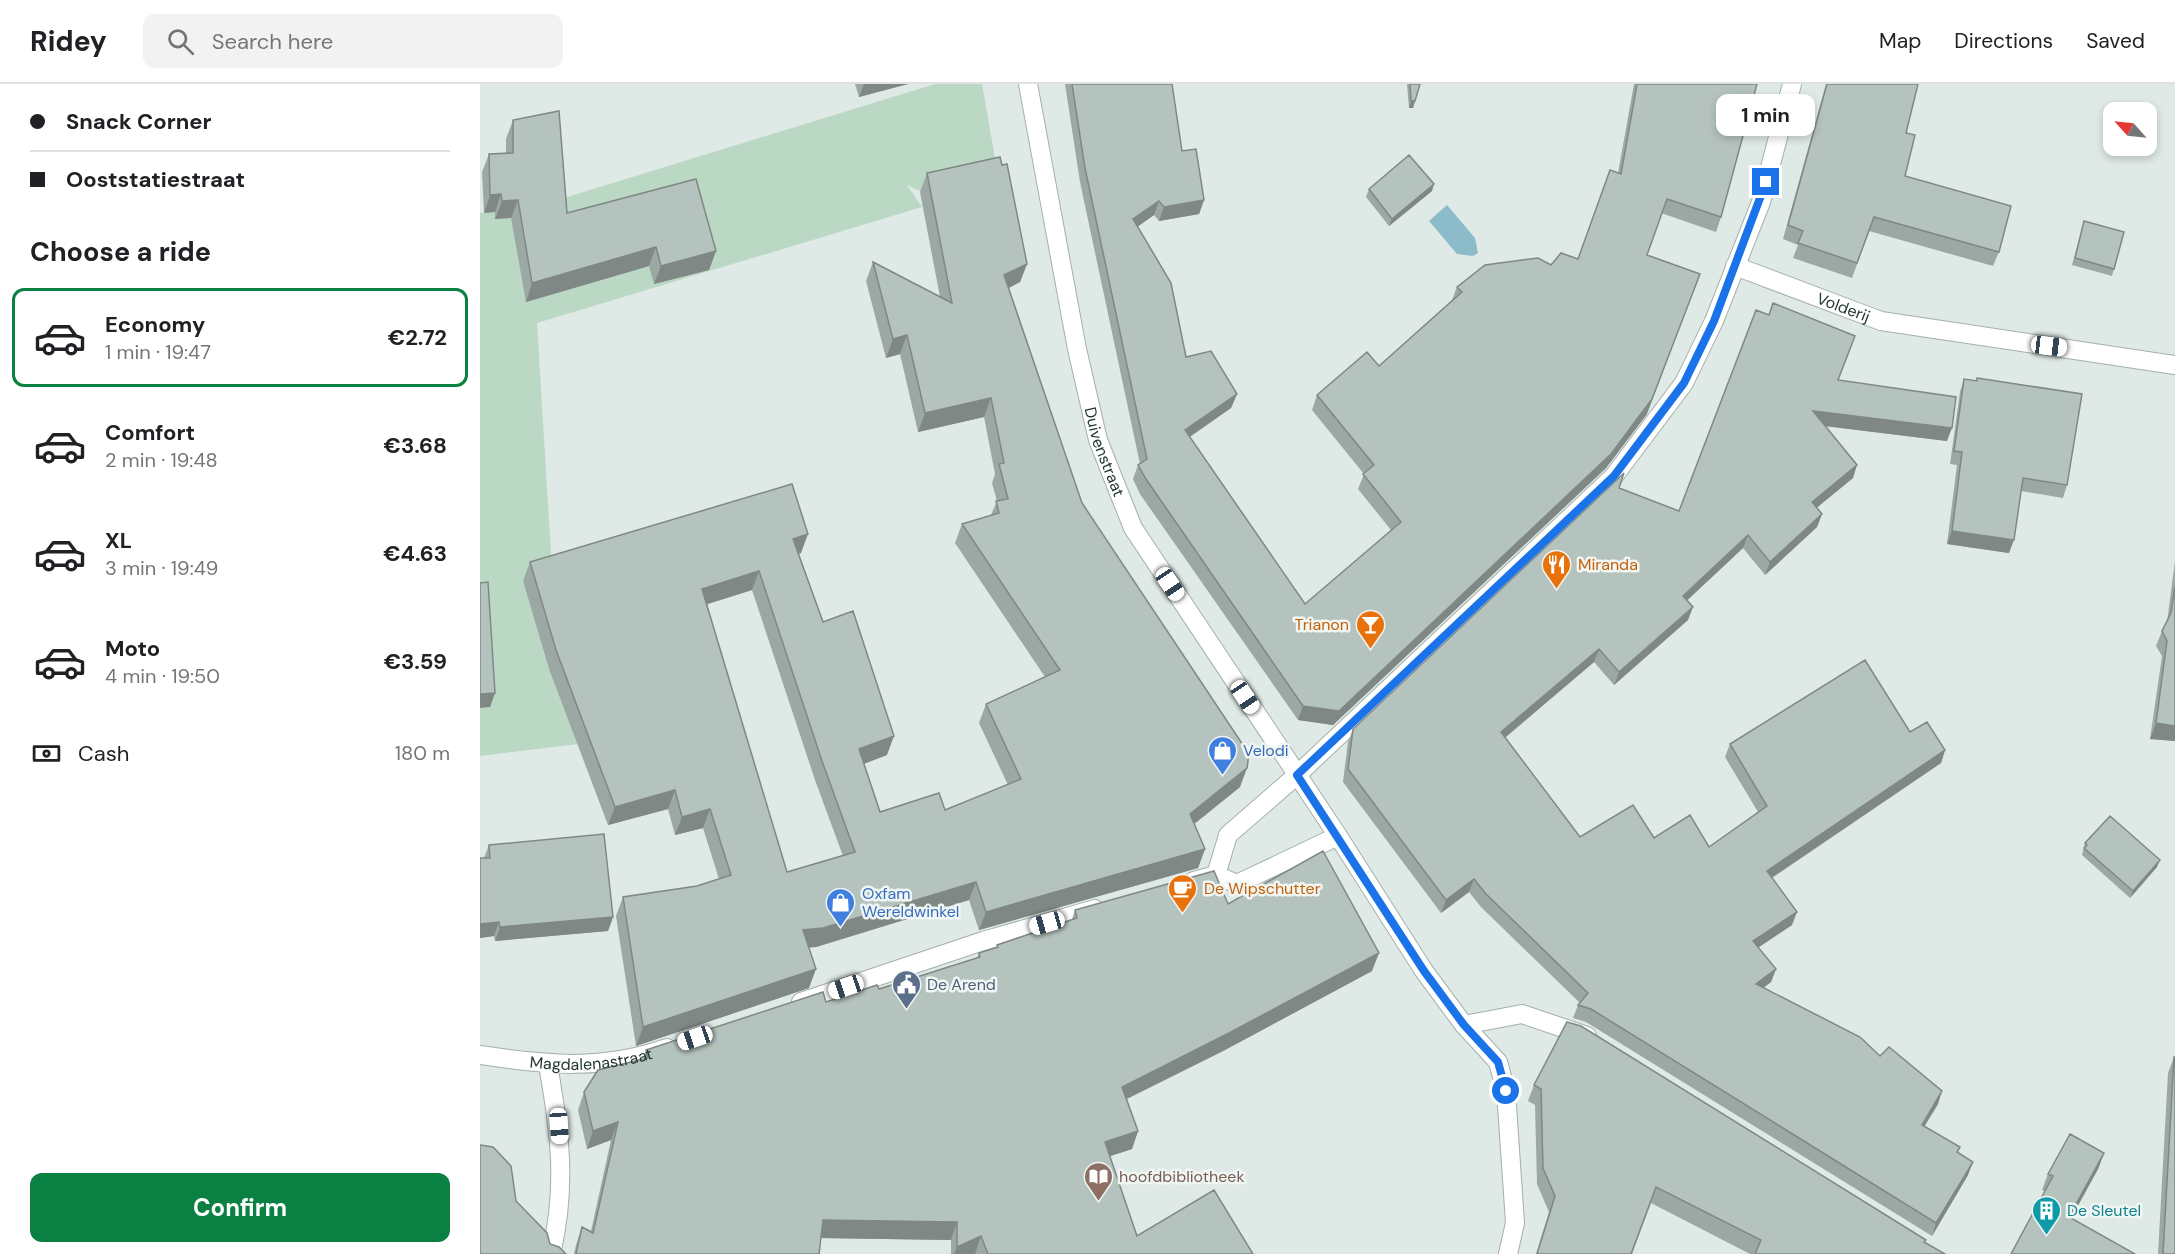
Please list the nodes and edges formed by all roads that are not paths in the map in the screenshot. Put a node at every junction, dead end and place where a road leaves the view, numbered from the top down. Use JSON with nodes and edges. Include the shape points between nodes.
{"nodes":[{"id":1,"x":1028,"y":84,"type":"edge"},
{"id":2,"x":1792,"y":84,"type":"edge"},
{"id":3,"x":1735,"y":266,"type":"junction"},
{"id":4,"x":2175,"y":365,"type":"edge"},
{"id":5,"x":1297,"y":775,"type":"junction"},
{"id":6,"x":1338,"y":836,"type":"junction"},
{"id":7,"x":1216,"y":875,"type":"junction"},
{"id":8,"x":1172,"y":887,"type":"edge"},
{"id":9,"x":1116,"y":903,"type":"edge"},
{"id":10,"x":783,"y":1009,"type":"edge"},
{"id":11,"x":1464,"y":1025,"type":"junction"},
{"id":12,"x":679,"y":1044,"type":"edge"},
{"id":13,"x":1600,"y":1044,"type":"edge"},
{"id":14,"x":480,"y":1055,"type":"edge"},
{"id":15,"x":548,"y":1065,"type":"junction"},
{"id":16,"x":550,"y":1254,"type":"edge"},
{"id":17,"x":1508,"y":1254,"type":"edge"}],
"edges":[{"from":1,"to":5,"type":"street","name":"Duivenstraat","via":[[1077,349],[1098,440],[1132,528]]},
{"from":2,"to":3,"type":"street","via":[[1761,202]]},
{"from":3,"to":4,"type":"street","name":"Volderij","via":[[1881,321]]},
{"from":3,"to":5,"type":"street","via":[[1684,383],[1614,476]]},
{"from":5,"to":6,"type":"street","name":"Duivenstraat"},
{"from":5,"to":7,"type":"street","via":[[1228,836]]},
{"from":6,"to":7,"type":"street","via":[[1238,884]]},
{"from":6,"to":11,"type":"street","name":"Duivenstraat","via":[[1424,971]]},
{"from":7,"to":8,"type":"street"},
{"from":9,"to":10,"type":"street","via":[[983,941]]},
{"from":11,"to":13,"type":"street","via":[[1522,1014],[1580,1032]]},
{"from":11,"to":17,"type":"street","name":"Duivenstraat","via":[[1498,1062],[1506,1091],[1515,1223]]},
{"from":12,"to":15,"type":"street","name":"Magdalenastraat","via":[[612,1062]]},
{"from":14,"to":15,"type":"street","name":"Magdalenastraat"},
{"from":15,"to":16,"type":"street","via":[[562,1171],[559,1221]]}]}
